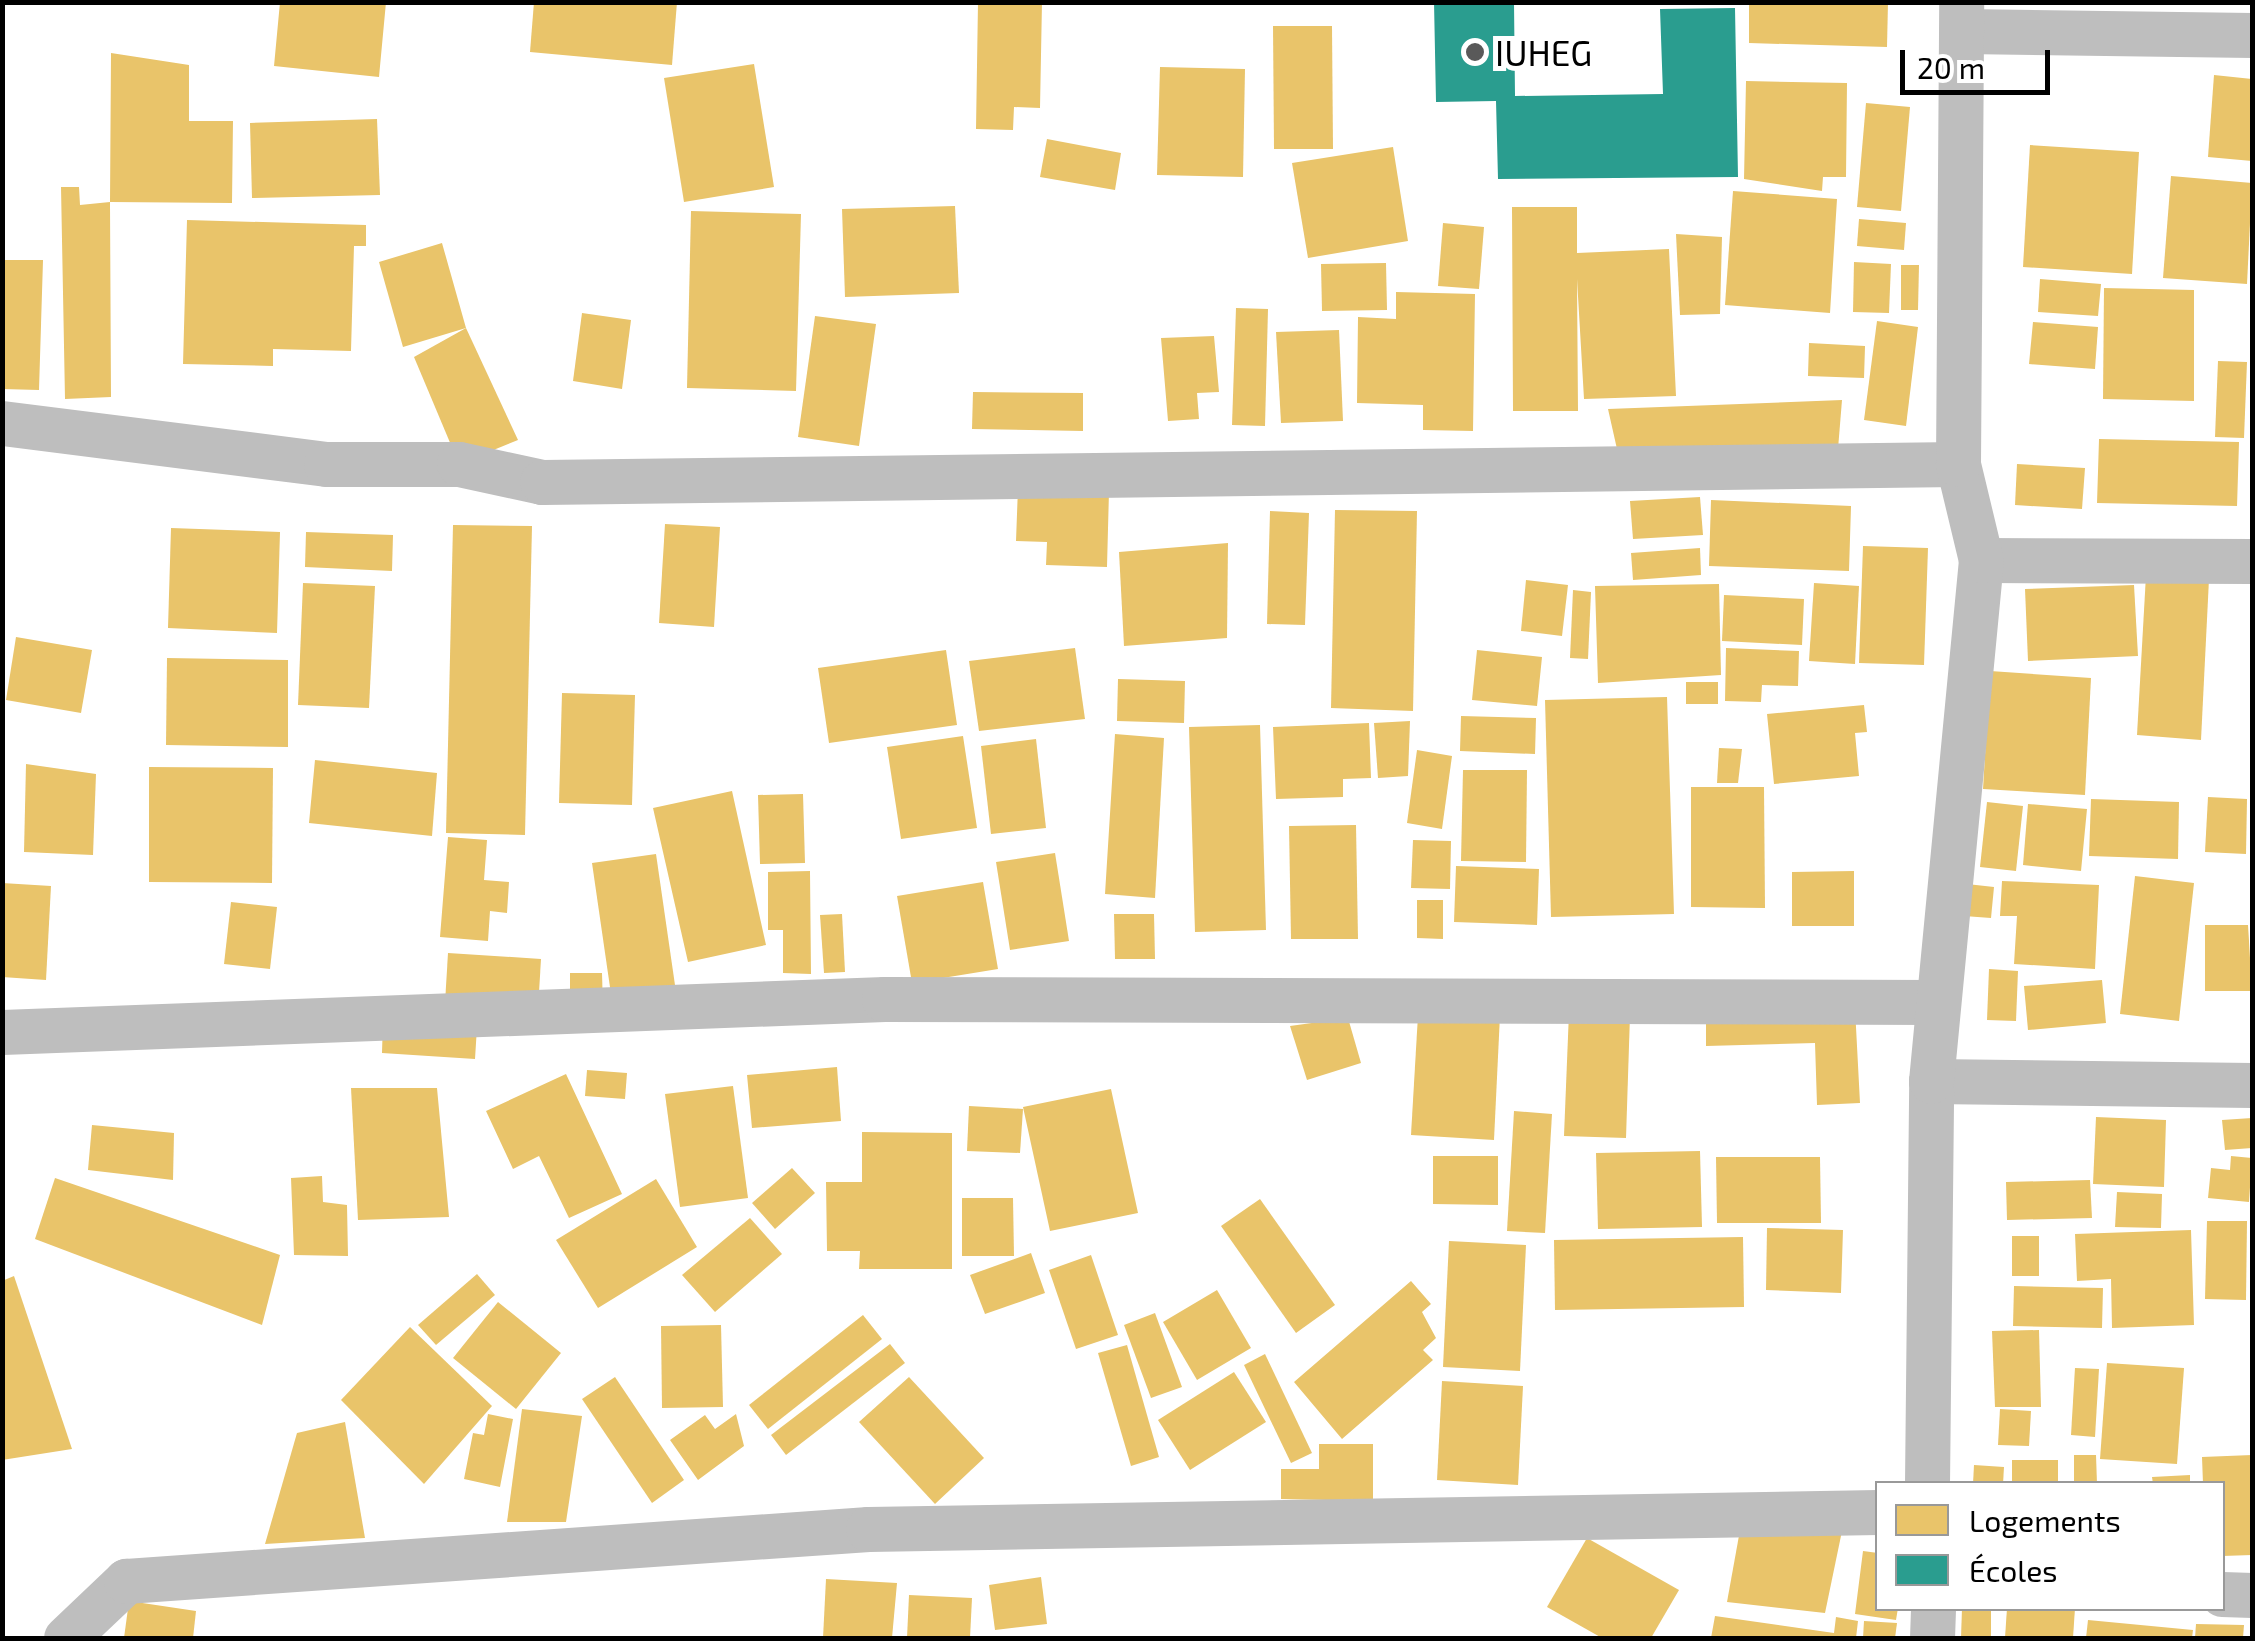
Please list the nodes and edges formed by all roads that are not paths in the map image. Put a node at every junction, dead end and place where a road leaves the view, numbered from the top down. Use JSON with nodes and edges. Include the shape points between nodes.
{"nodes":[{"id":1,"x":1962,"y":16,"type":"edge"},
{"id":2,"x":2252,"y":35,"type":"edge"},
{"id":3,"x":2,"y":423,"type":"edge"},
{"id":4,"x":1958,"y":464,"type":"junction"},
{"id":5,"x":1981,"y":560,"type":"junction"},
{"id":6,"x":2252,"y":560,"type":"edge"},
{"id":7,"x":1938,"y":1002,"type":"junction"},
{"id":8,"x":2,"y":1032,"type":"edge"},
{"id":9,"x":1930,"y":1081,"type":"junction"},
{"id":10,"x":2252,"y":1085,"type":"edge"},
{"id":11,"x":1927,"y":1481,"type":"edge"},
{"id":12,"x":1875,"y":1512,"type":"edge"},
{"id":13,"x":2225,"y":1594,"type":"edge"},
{"id":14,"x":2252,"y":1595,"type":"edge"},
{"id":15,"x":1933,"y":1611,"type":"edge"},
{"id":16,"x":66,"y":1638,"type":"edge"},
{"id":17,"x":1932,"y":1638,"type":"edge"}],
"edges":[{"from":1,"to":2,"type":"street"},
{"from":1,"to":4,"type":"street"},
{"from":3,"to":4,"type":"street","via":[[326,464],[459,464],[542,482]]},
{"from":4,"to":5,"type":"street"},
{"from":5,"to":6,"type":"street"},
{"from":5,"to":7,"type":"street"},
{"from":7,"to":8,"type":"street","via":[[884,1000]]},
{"from":7,"to":9,"type":"street"},
{"from":9,"to":10,"type":"street"},
{"from":9,"to":11,"type":"street"},
{"from":12,"to":16,"type":"street","via":[[868,1529],[126,1581]]},
{"from":13,"to":14,"type":"street"},
{"from":15,"to":17,"type":"street"}]}
